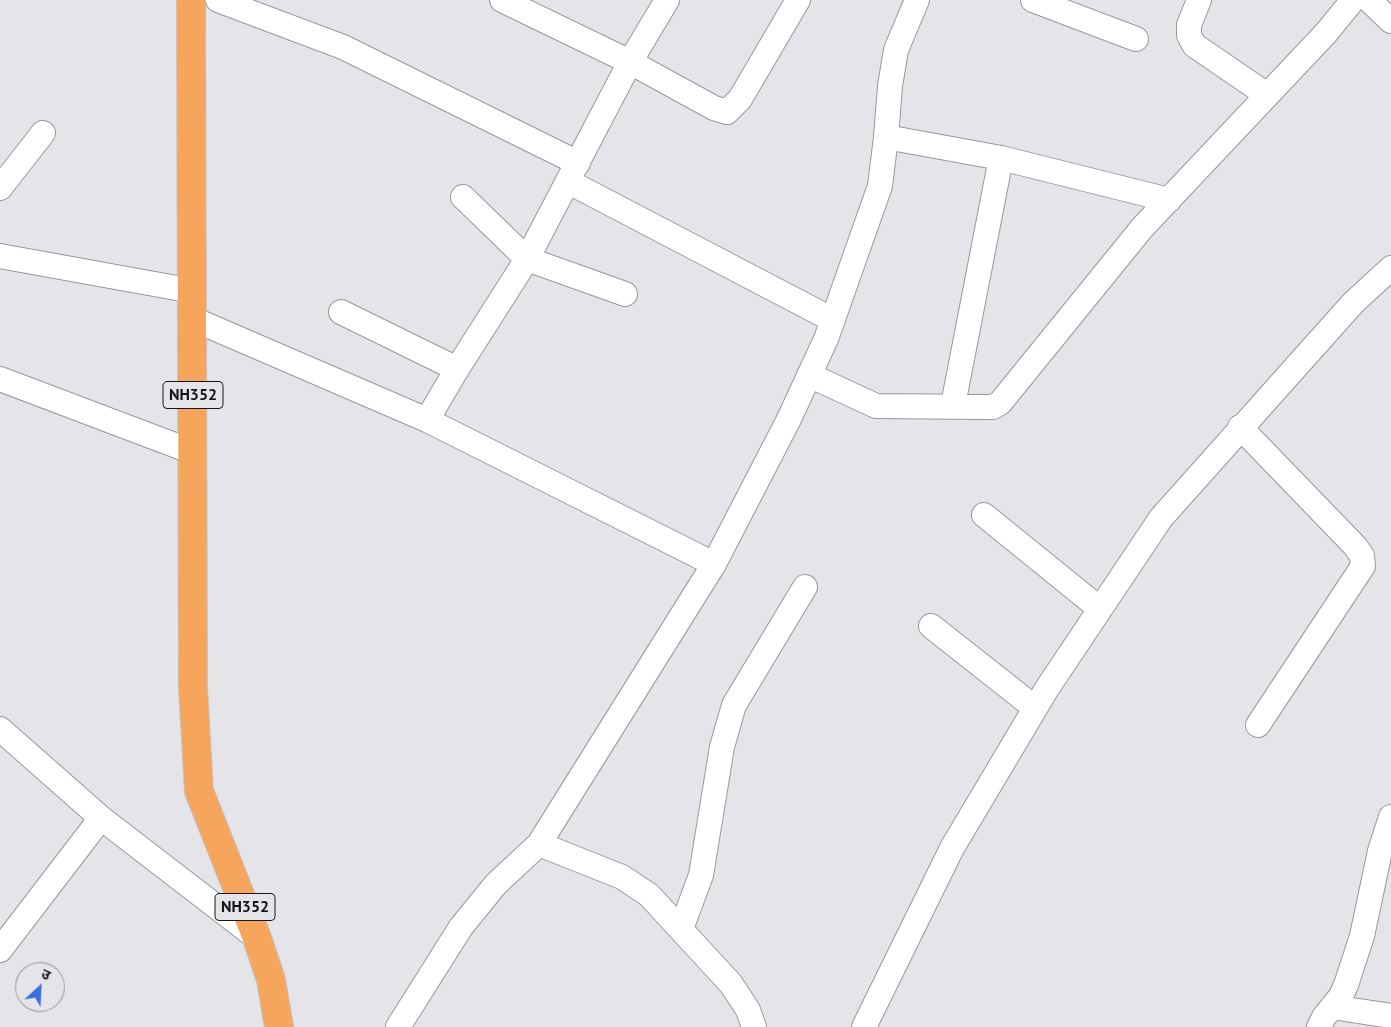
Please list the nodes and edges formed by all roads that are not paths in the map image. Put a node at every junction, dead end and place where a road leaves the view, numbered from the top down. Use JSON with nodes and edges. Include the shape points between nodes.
{"nodes":[{"id":1,"x":191,"y":0,"type":"edge"},
{"id":2,"x":218,"y":0,"type":"edge"},
{"id":3,"x":502,"y":0,"type":"edge"},
{"id":4,"x":667,"y":0,"type":"edge"},
{"id":5,"x":798,"y":0,"type":"edge"},
{"id":6,"x":917,"y":0,"type":"edge"},
{"id":7,"x":1034,"y":0,"type":"edge"},
{"id":8,"x":1198,"y":0,"type":"edge"},
{"id":9,"x":1353,"y":0,"type":"edge"},
{"id":10,"x":1369,"y":0,"type":"edge"},
{"id":11,"x":533,"y":7,"type":"edge"},
{"id":12,"x":1081,"y":8,"type":"edge"},
{"id":13,"x":1391,"y":21,"type":"edge"},
{"id":14,"x":1136,"y":39,"type":"dead end"},
{"id":15,"x":630,"y":62,"type":"junction"},
{"id":16,"x":1267,"y":95,"type":"junction"},
{"id":17,"x":43,"y":133,"type":"dead end"},
{"id":18,"x":886,"y":137,"type":"junction"},
{"id":19,"x":1001,"y":158,"type":"junction"},
{"id":20,"x":574,"y":172,"type":"junction"},
{"id":21,"x":0,"y":188,"type":"edge"},
{"id":22,"x":463,"y":197,"type":"dead end"},
{"id":23,"x":1169,"y":200,"type":"junction"},
{"id":24,"x":0,"y":256,"type":"edge"},
{"id":25,"x":527,"y":259,"type":"junction"},
{"id":26,"x":1391,"y":268,"type":"edge"},
{"id":27,"x":193,"y":291,"type":"junction"},
{"id":28,"x":625,"y":294,"type":"dead end"},
{"id":29,"x":342,"y":312,"type":"dead end"},
{"id":30,"x":193,"y":319,"type":"junction"},
{"id":31,"x":833,"y":320,"type":"junction"},
{"id":32,"x":457,"y":369,"type":"junction"},
{"id":33,"x":809,"y":375,"type":"junction"},
{"id":34,"x":0,"y":380,"type":"edge"},
{"id":35,"x":953,"y":405,"type":"junction"},
{"id":36,"x":428,"y":420,"type":"junction"},
{"id":37,"x":1240,"y":427,"type":"junction"},
{"id":38,"x":193,"y":452,"type":"junction"},
{"id":39,"x":984,"y":515,"type":"dead end"},
{"id":40,"x":714,"y":564,"type":"junction"},
{"id":41,"x":805,"y":587,"type":"dead end"},
{"id":42,"x":1100,"y":609,"type":"junction"},
{"id":43,"x":931,"y":626,"type":"dead end"},
{"id":44,"x":1035,"y":708,"type":"junction"},
{"id":45,"x":1258,"y":725,"type":"dead end"},
{"id":46,"x":0,"y":729,"type":"edge"},
{"id":47,"x":1391,"y":817,"type":"edge"},
{"id":48,"x":101,"y":818,"type":"junction"},
{"id":49,"x":539,"y":844,"type":"junction"},
{"id":50,"x":681,"y":929,"type":"junction"},
{"id":51,"x":257,"y":938,"type":"junction"},
{"id":52,"x":0,"y":950,"type":"edge"},
{"id":53,"x":1332,"y":1007,"type":"junction"},
{"id":54,"x":1391,"y":1016,"type":"edge"},
{"id":55,"x":868,"y":1026,"type":"edge"},
{"id":56,"x":279,"y":1027,"type":"edge"},
{"id":57,"x":398,"y":1027,"type":"edge"},
{"id":58,"x":754,"y":1027,"type":"edge"},
{"id":59,"x":1319,"y":1027,"type":"edge"}],
"edges":[{"from":1,"to":27,"type":"highway","number":"NH352"},
{"from":2,"to":20,"type":"street","via":[[343,47]]},
{"from":3,"to":11,"type":"street"},
{"from":4,"to":15,"type":"street"},
{"from":5,"to":15,"type":"street","via":[[740,99],[727,112]]},
{"from":6,"to":18,"type":"street","via":[[896,50]]},
{"from":7,"to":12,"type":"street"},
{"from":8,"to":16,"type":"street","via":[[1189,25],[1189,36],[1194,45]]},
{"from":9,"to":16,"type":"street"},
{"from":10,"to":13,"type":"street"},
{"from":11,"to":15,"type":"street"},
{"from":12,"to":14,"type":"street"},
{"from":15,"to":20,"type":"street"},
{"from":16,"to":23,"type":"street"},
{"from":17,"to":21,"type":"street"},
{"from":18,"to":19,"type":"street"},
{"from":18,"to":31,"type":"street","via":[[880,186]]},
{"from":19,"to":23,"type":"street"},
{"from":19,"to":35,"type":"street"},
{"from":20,"to":25,"type":"street"},
{"from":20,"to":31,"type":"street"},
{"from":22,"to":25,"type":"street"},
{"from":23,"to":35,"type":"street","via":[[1142,228],[1007,397],[993,407]]},
{"from":24,"to":27,"type":"street"},
{"from":25,"to":28,"type":"street"},
{"from":25,"to":32,"type":"street"},
{"from":26,"to":37,"type":"street","via":[[1353,303]]},
{"from":27,"to":30,"type":"highway","number":"NH352"},
{"from":29,"to":32,"type":"street"},
{"from":30,"to":36,"type":"street"},
{"from":30,"to":38,"type":"highway","number":"NH352"},
{"from":31,"to":33,"type":"street"},
{"from":32,"to":36,"type":"street"},
{"from":33,"to":35,"type":"street","via":[[876,406]]},
{"from":33,"to":40,"type":"street"},
{"from":34,"to":38,"type":"street"},
{"from":36,"to":40,"type":"street"},
{"from":37,"to":42,"type":"street","via":[[1161,518]]},
{"from":37,"to":45,"type":"street","via":[[1355,546],[1362,556],[1363,566]]},
{"from":38,"to":51,"type":"highway","number":"NH352","via":[[193,688],[199,790]]},
{"from":39,"to":42,"type":"street"},
{"from":40,"to":49,"type":"street"},
{"from":41,"to":50,"type":"street","via":[[734,705],[722,747],[701,875]]},
{"from":42,"to":44,"type":"street"},
{"from":43,"to":44,"type":"street"},
{"from":44,"to":55,"type":"street","via":[[952,848]]},
{"from":46,"to":48,"type":"street"},
{"from":47,"to":53,"type":"street","via":[[1362,936],[1344,991]]},
{"from":48,"to":51,"type":"street"},
{"from":48,"to":52,"type":"street"},
{"from":49,"to":50,"type":"street","via":[[622,877],[649,895]]},
{"from":49,"to":57,"type":"street","via":[[496,884],[467,919]]},
{"from":50,"to":58,"type":"street","via":[[731,984],[748,1010]]},
{"from":51,"to":56,"type":"highway","number":"NH352","via":[[271,980]]},
{"from":53,"to":54,"type":"street"},
{"from":53,"to":59,"type":"street"}]}
